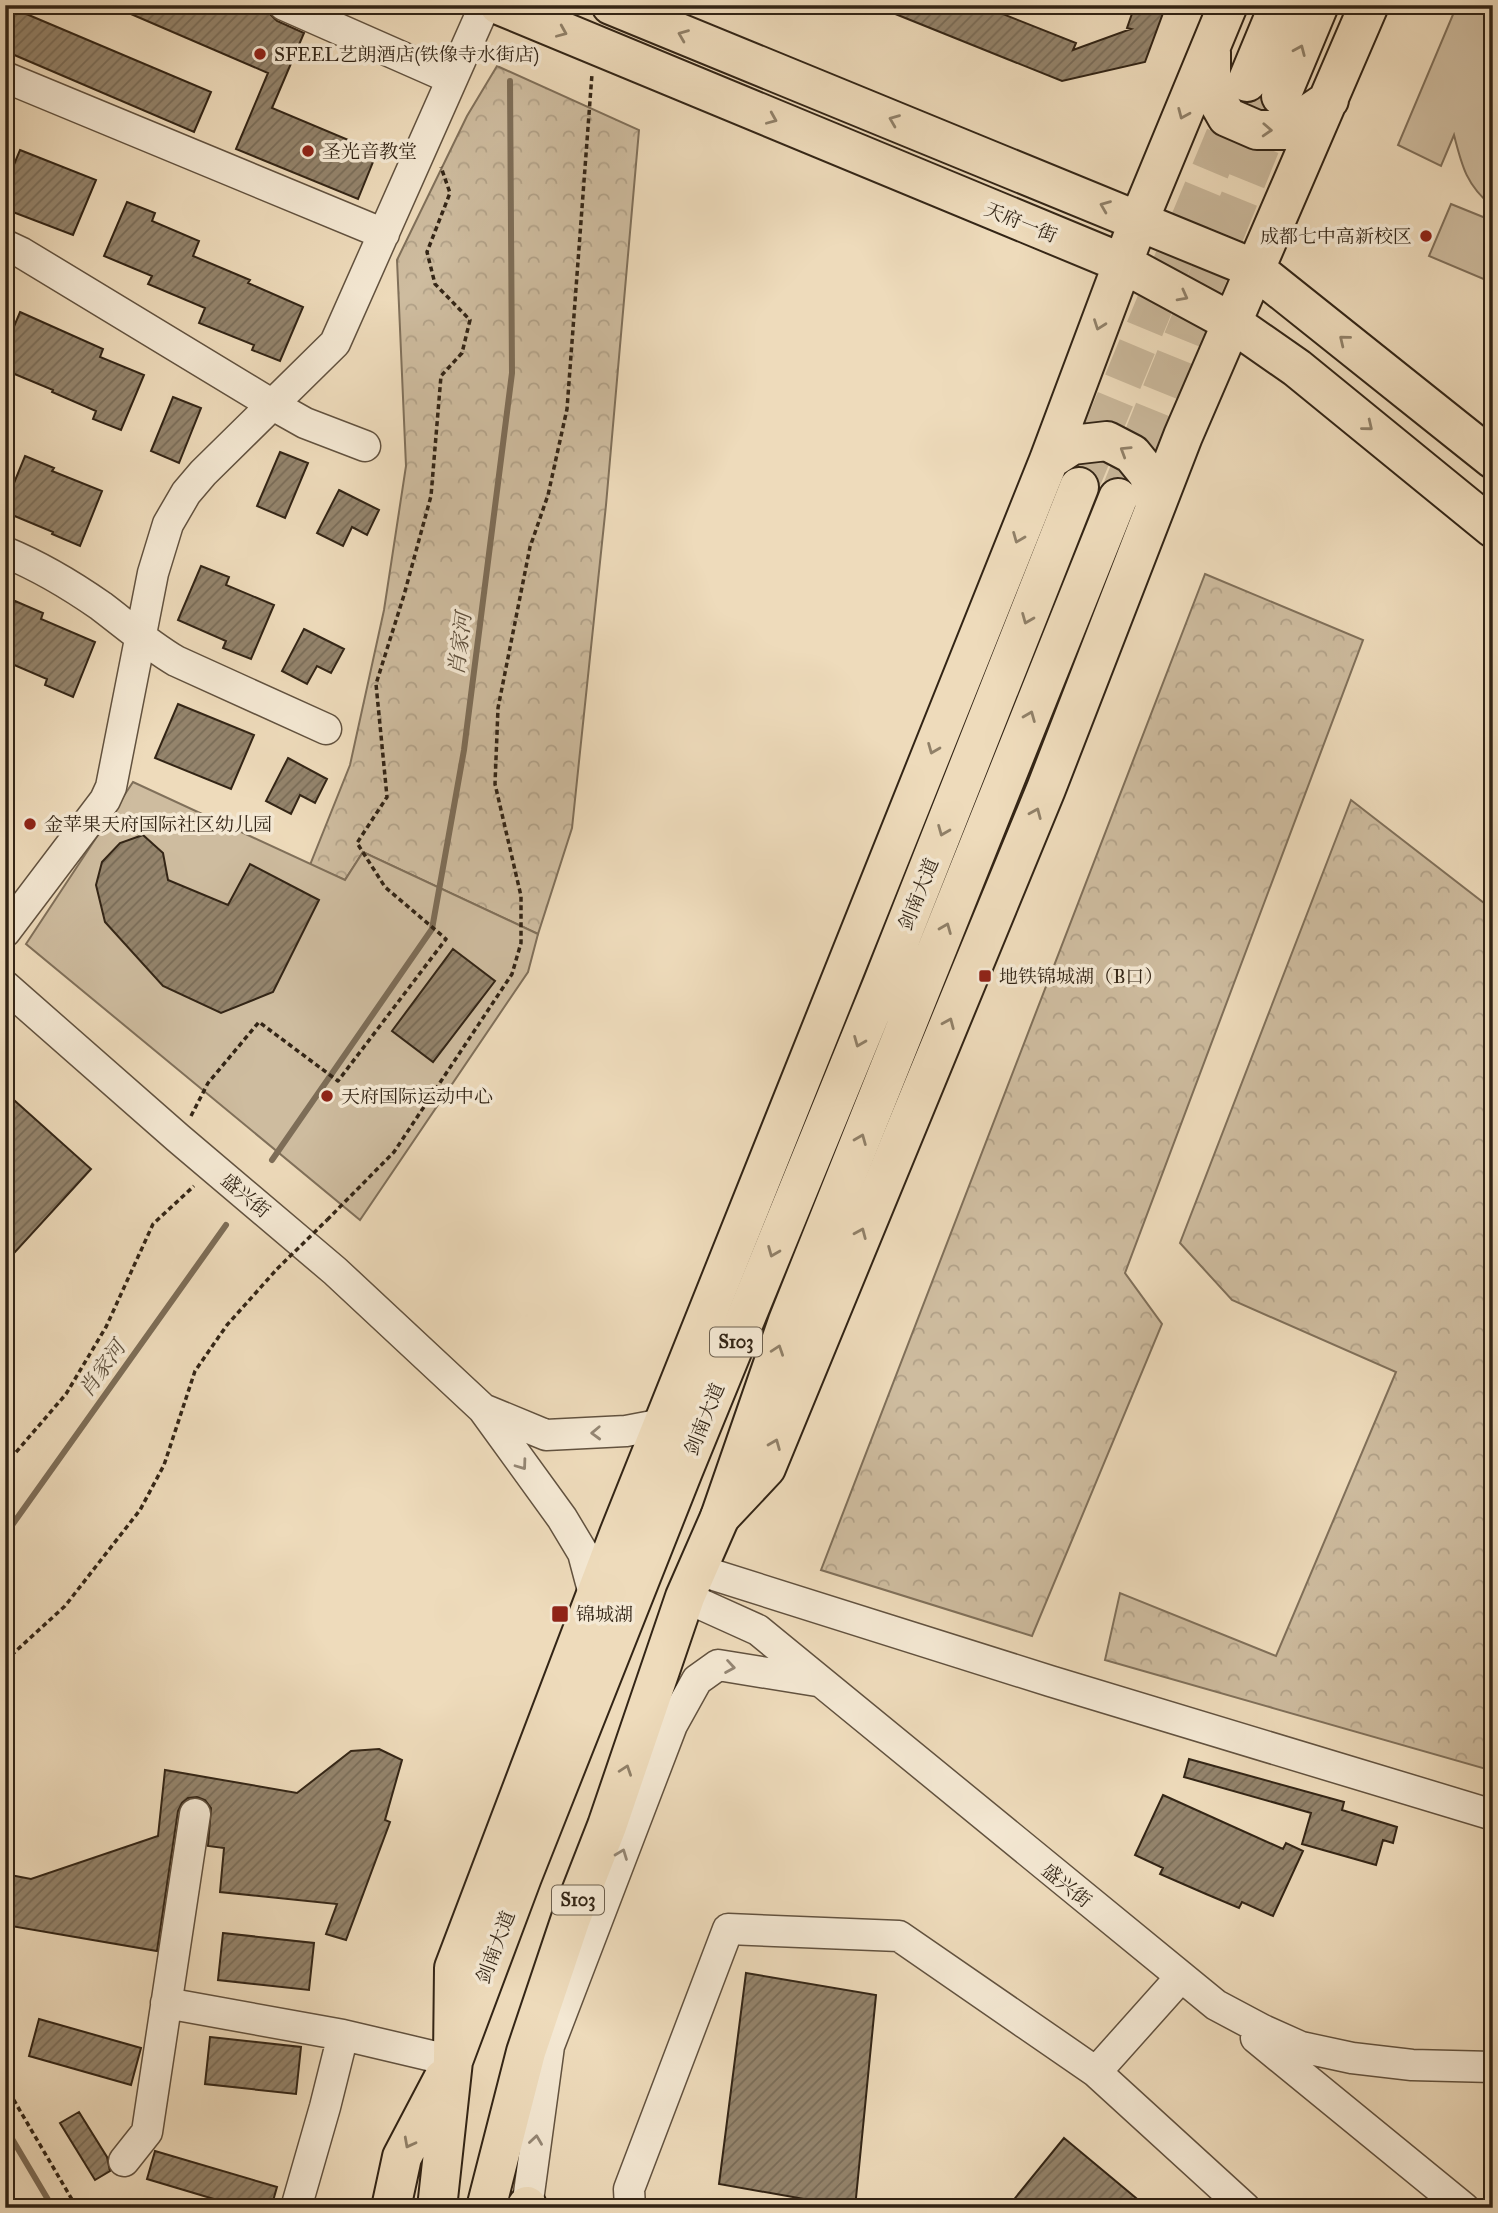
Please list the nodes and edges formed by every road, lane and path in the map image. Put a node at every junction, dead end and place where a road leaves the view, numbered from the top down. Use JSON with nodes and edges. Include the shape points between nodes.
{"nodes":[{"id":1,"x":284,"y":5,"type":"edge"},
{"id":2,"x":485,"y":5,"type":"edge"},
{"id":3,"x":499,"y":5,"type":"edge"},
{"id":4,"x":1228,"y":5,"type":"edge"},
{"id":5,"x":1279,"y":5,"type":"edge"},
{"id":6,"x":1319,"y":5,"type":"edge"},
{"id":7,"x":1369,"y":5,"type":"edge"},
{"id":8,"x":627,"y":8,"type":"edge"},
{"id":9,"x":594,"y":45,"type":"junction"},
{"id":10,"x":1211,"y":46,"type":"junction"},
{"id":11,"x":5,"y":77,"type":"edge"},
{"id":12,"x":452,"y":79,"type":"junction"},
{"id":13,"x":1329,"y":100,"type":"junction"},
{"id":14,"x":429,"y":132,"type":"junction"},
{"id":15,"x":1139,"y":220,"type":"junction"},
{"id":16,"x":384,"y":234,"type":"junction"},
{"id":17,"x":5,"y":246,"type":"edge"},
{"id":18,"x":1122,"y":264,"type":"junction"},
{"id":19,"x":1255,"y":269,"type":"junction"},
{"id":20,"x":1231,"y":322,"type":"junction"},
{"id":21,"x":273,"y":405,"type":"junction"},
{"id":22,"x":365,"y":446,"type":"dead end"},
{"id":23,"x":1493,"y":459,"type":"edge"},
{"id":24,"x":1049,"y":460,"type":"junction"},
{"id":25,"x":1079,"y":487,"type":"tunnel mouth"},
{"id":26,"x":1118,"y":498,"type":"tunnel mouth"},
{"id":27,"x":1155,"y":508,"type":"junction"},
{"id":28,"x":1493,"y":528,"type":"edge"},
{"id":29,"x":5,"y":552,"type":"edge"},
{"id":30,"x":141,"y":637,"type":"junction"},
{"id":31,"x":326,"y":729,"type":"dead end"},
{"id":32,"x":5,"y":932,"type":"edge"},
{"id":33,"x":5,"y":986,"type":"edge"},
{"id":34,"x":178,"y":1138,"type":"junction"},
{"id":35,"x":214,"y":1168,"type":"junction"},
{"id":36,"x":483,"y":1409,"type":"junction"},
{"id":37,"x":663,"y":1424,"type":"junction"},
{"id":38,"x":5,"y":1465,"type":"edge"},
{"id":39,"x":720,"y":1517,"type":"junction"},
{"id":40,"x":691,"y":1584,"type":"junction"},
{"id":41,"x":595,"y":1598,"type":"junction"},
{"id":42,"x":5,"y":1661,"type":"edge"},
{"id":43,"x":817,"y":1681,"type":"junction"},
{"id":44,"x":195,"y":1814,"type":"dead end"},
{"id":45,"x":1493,"y":1815,"type":"edge"},
{"id":46,"x":1180,"y":1978,"type":"junction"},
{"id":47,"x":166,"y":2003,"type":"junction"},
{"id":48,"x":1216,"y":2005,"type":"junction"},
{"id":49,"x":343,"y":2035,"type":"junction"},
{"id":50,"x":453,"y":2061,"type":"junction"},
{"id":51,"x":1493,"y":2067,"type":"edge"},
{"id":52,"x":1096,"y":2073,"type":"junction"},
{"id":53,"x":5,"y":2085,"type":"edge"},
{"id":54,"x":124,"y":2161,"type":"dead end"},
{"id":55,"x":527,"y":2207,"type":"edge"},
{"id":56,"x":77,"y":2208,"type":"edge"},
{"id":57,"x":296,"y":2208,"type":"edge"},
{"id":58,"x":391,"y":2208,"type":"edge"},
{"id":59,"x":437,"y":2208,"type":"edge"},
{"id":60,"x":486,"y":2208,"type":"edge"},
{"id":61,"x":630,"y":2208,"type":"edge"},
{"id":62,"x":1245,"y":2208,"type":"edge"},
{"id":63,"x":1464,"y":2208,"type":"edge"}],
"edges":[{"from":1,"to":12,"type":"street"},
{"from":2,"to":12,"type":"street"},
{"from":3,"to":9,"type":"main road","name":"天府一街","one_way":true},
{"from":4,"to":10,"type":"main road"},
{"from":5,"to":6,"type":"main road","one_way":true,"via":[[1264,89]]},
{"from":7,"to":13,"type":"main road"},
{"from":15,"to":8,"type":"main road","one_way":true},
{"from":9,"to":18,"type":"main road","name":"天府一街","one_way":true},
{"from":9,"to":42,"type":"path","bridge":true,"via":[[567,409],[548,495],[530,547],[498,708],[495,783],[522,896],[521,943],[512,974],[394,1152],[228,1325],[195,1371],[164,1465],[141,1510],[65,1606]]},
{"from":10,"to":13,"type":"main road","one_way":true,"via":[[1211,89],[1227,117],[1257,130],[1284,130]]},
{"from":10,"to":15,"type":"main road","one_way":true},
{"from":11,"to":16,"type":"street"},
{"from":12,"to":14,"type":"street"},
{"from":13,"to":19,"type":"main road"},
{"from":14,"to":16,"type":"street"},
{"from":14,"to":34,"type":"path","via":[[450,193],[427,252],[435,284],[470,320],[462,353],[441,376],[431,496],[376,684],[387,797],[357,843],[385,887],[446,939],[338,1081],[259,1022],[208,1083]]},
{"from":15,"to":18,"type":"main road"},
{"from":15,"to":19,"type":"main road"},
{"from":16,"to":21,"type":"street","via":[[335,342]]},
{"from":17,"to":21,"type":"street"},
{"from":18,"to":20,"type":"main road","name":"天府一街","one_way":true},
{"from":18,"to":24,"type":"main road","one_way":true},
{"from":19,"to":20,"type":"main road"},
{"from":23,"to":19,"type":"main road","one_way":true},
{"from":20,"to":27,"type":"main road"},
{"from":20,"to":28,"type":"main road","name":"天府一街","one_way":true,"via":[[1297,368]]},
{"from":21,"to":22,"type":"street"},
{"from":21,"to":30,"type":"street","via":[[203,473],[168,524]]},
{"from":27,"to":24,"type":"main road","one_way":true,"via":[[1149,475],[1132,454],[1107,441],[1072,445]]},
{"from":24,"to":37,"type":"main road","one_way":true},
{"from":25,"to":50,"type":"main road","name":"剑南大道","number":"S103","one_way":true,"via":[[683,1471]]},
{"from":39,"to":26,"type":"main road","name":"剑南大道","number":"S103","one_way":true,"via":[[788,1321]]},
{"from":39,"to":27,"type":"main road","one_way":true,"via":[[766,1468],[1046,789]]},
{"from":29,"to":30,"type":"street","via":[[57,578]]},
{"from":30,"to":31,"type":"street","via":[[176,661]]},
{"from":30,"to":32,"type":"street","via":[[105,800]]},
{"from":33,"to":34,"type":"street","name":"盛兴街"},
{"from":34,"to":35,"type":"street","name":"盛兴街"},
{"from":35,"to":36,"type":"street","name":"盛兴街","via":[[335,1270]]},
{"from":35,"to":38,"type":"path","via":[[153,1224],[106,1327],[66,1394]]},
{"from":37,"to":36,"type":"street","one_way":true,"via":[[626,1432],[546,1435]]},
{"from":36,"to":41,"type":"street","one_way":true,"via":[[583,1553]]},
{"from":37,"to":41,"type":"main road"},
{"from":39,"to":40,"type":"main road","name":"剑南大道","number":"S103"},
{"from":40,"to":43,"type":"street","name":"盛兴街","via":[[758,1630]]},
{"from":40,"to":45,"type":"street","via":[[1050,1681]]},
{"from":60,"to":40,"type":"main road","name":"剑南大道","number":"S103","one_way":true,"via":[[526,2052]]},
{"from":41,"to":50,"type":"main road","via":[[454,1968]]},
{"from":43,"to":46,"type":"street","name":"盛兴街"},
{"from":55,"to":43,"type":"street","one_way":true,"via":[[548,2046],[672,1726],[697,1679],[718,1665]]},
{"from":44,"to":47,"type":"street"},
{"from":46,"to":48,"type":"street","name":"盛兴街"},
{"from":46,"to":52,"type":"street"},
{"from":47,"to":49,"type":"street"},
{"from":47,"to":54,"type":"street","via":[[148,2132]]},
{"from":48,"to":51,"type":"street","name":"盛兴街","via":[[1301,2047],[1412,2065]]},
{"from":48,"to":63,"type":"street"},
{"from":49,"to":50,"type":"street"},
{"from":49,"to":57,"type":"street"},
{"from":50,"to":58,"type":"main road","one_way":true,"via":[[402,2157]]},
{"from":50,"to":59,"type":"main road","name":"剑南大道","number":"S103"},
{"from":52,"to":61,"type":"street","via":[[899,1936],[728,1929],[629,2189]]},
{"from":52,"to":62,"type":"street"},
{"from":53,"to":56,"type":"path"}]}
